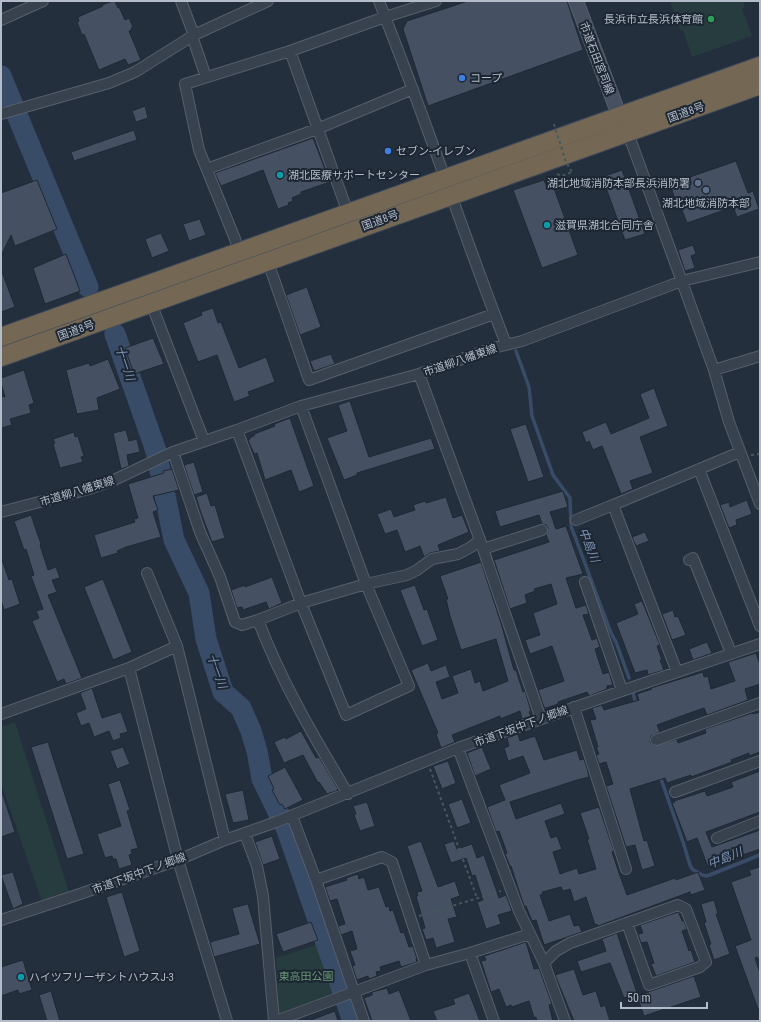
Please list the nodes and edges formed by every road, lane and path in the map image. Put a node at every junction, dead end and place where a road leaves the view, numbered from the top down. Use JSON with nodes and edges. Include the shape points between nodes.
{"nodes":[{"id":1,"x":43,"y":1,"type":"edge"},
{"id":2,"x":181,"y":1,"type":"edge"},
{"id":3,"x":268,"y":1,"type":"edge"},
{"id":4,"x":379,"y":1,"type":"edge"},
{"id":5,"x":436,"y":1,"type":"edge"},
{"id":6,"x":576,"y":1,"type":"edge"},
{"id":7,"x":386,"y":17,"type":"junction"},
{"id":8,"x":1,"y":20,"type":"edge"},
{"id":9,"x":193,"y":35,"type":"junction"},
{"id":10,"x":290,"y":51,"type":"junction"},
{"id":11,"x":760,"y":66,"type":"edge"},
{"id":12,"x":206,"y":77,"type":"junction"},
{"id":13,"x":760,"y":85,"type":"edge"},
{"id":14,"x":413,"y":89,"type":"junction"},
{"id":15,"x":4,"y":113,"type":"edge"},
{"id":16,"x":619,"y":116,"type":"junction"},
{"id":17,"x":554,"y":124,"type":"dead end"},
{"id":18,"x":317,"y":129,"type":"junction"},
{"id":19,"x":625,"y":134,"type":"junction"},
{"id":20,"x":207,"y":169,"type":"junction"},
{"id":21,"x":554,"y":172,"type":"dead end"},
{"id":22,"x":448,"y":187,"type":"junction"},
{"id":23,"x":348,"y":212,"type":"junction"},
{"id":24,"x":239,"y":252,"type":"junction"},
{"id":25,"x":268,"y":262,"type":"junction"},
{"id":26,"x":760,"y":262,"type":"edge"},
{"id":27,"x":682,"y":281,"type":"junction"},
{"id":28,"x":151,"y":303,"type":"junction"},
{"id":29,"x":494,"y":314,"type":"junction"},
{"id":30,"x":1,"y":337,"type":"edge"},
{"id":31,"x":506,"y":344,"type":"junction"},
{"id":32,"x":760,"y":356,"type":"edge"},
{"id":33,"x":1,"y":357,"type":"edge"},
{"id":34,"x":714,"y":370,"type":"junction"},
{"id":35,"x":419,"y":374,"type":"junction"},
{"id":36,"x":301,"y":406,"type":"junction"},
{"id":37,"x":237,"y":430,"type":"junction"},
{"id":38,"x":204,"y":441,"type":"junction"},
{"id":39,"x":172,"y":452,"type":"junction"},
{"id":40,"x":740,"y":452,"type":"junction"},
{"id":41,"x":699,"y":469,"type":"junction"},
{"id":42,"x":760,"y":504,"type":"edge"},
{"id":43,"x":613,"y":505,"type":"junction"},
{"id":44,"x":1,"y":512,"type":"edge"},
{"id":45,"x":576,"y":520,"type":"dead end"},
{"id":46,"x":542,"y":530,"type":"dead end"},
{"id":47,"x":481,"y":544,"type":"junction"},
{"id":48,"x":688,"y":560,"type":"dead end"},
{"id":49,"x":147,"y":573,"type":"dead end"},
{"id":50,"x":585,"y":582,"type":"dead end"},
{"id":51,"x":366,"y":584,"type":"junction"},
{"id":52,"x":301,"y":603,"type":"junction"},
{"id":53,"x":258,"y":620,"type":"junction"},
{"id":54,"x":760,"y":626,"type":"edge"},
{"id":55,"x":760,"y":644,"type":"edge"},
{"id":56,"x":177,"y":646,"type":"junction"},
{"id":57,"x":731,"y":653,"type":"junction"},
{"id":58,"x":129,"y":668,"type":"junction"},
{"id":59,"x":677,"y":672,"type":"junction"},
{"id":60,"x":629,"y":688,"type":"junction"},
{"id":61,"x":760,"y":703,"type":"edge"},
{"id":62,"x":574,"y":707,"type":"junction"},
{"id":63,"x":1,"y":714,"type":"edge"},
{"id":64,"x":541,"y":719,"type":"junction"},
{"id":65,"x":656,"y":740,"type":"dead end"},
{"id":66,"x":458,"y":748,"type":"junction"},
{"id":67,"x":427,"y":760,"type":"junction"},
{"id":68,"x":760,"y":761,"type":"edge"},
{"id":69,"x":675,"y":792,"type":"dead end"},
{"id":70,"x":348,"y":794,"type":"junction"},
{"id":71,"x":285,"y":819,"type":"junction"},
{"id":72,"x":760,"y":821,"type":"edge"},
{"id":73,"x":245,"y":834,"type":"junction"},
{"id":74,"x":717,"y":838,"type":"dead end"},
{"id":75,"x":225,"y":840,"type":"junction"},
{"id":76,"x":178,"y":860,"type":"junction"},
{"id":77,"x":626,"y":869,"type":"dead end"},
{"id":78,"x":316,"y":880,"type":"junction"},
{"id":79,"x":510,"y":888,"type":"junction"},
{"id":80,"x":477,"y":898,"type":"junction"},
{"id":81,"x":411,"y":918,"type":"junction"},
{"id":82,"x":1,"y":920,"type":"edge"},
{"id":83,"x":627,"y":923,"type":"junction"},
{"id":84,"x":530,"y":934,"type":"junction"},
{"id":85,"x":470,"y":953,"type":"junction"},
{"id":86,"x":544,"y":963,"type":"junction"},
{"id":87,"x":426,"y":965,"type":"junction"},
{"id":88,"x":348,"y":994,"type":"junction"},
{"id":89,"x":227,"y":1021,"type":"edge"},
{"id":90,"x":275,"y":1021,"type":"edge"},
{"id":91,"x":364,"y":1021,"type":"edge"},
{"id":92,"x":494,"y":1021,"type":"edge"},
{"id":93,"x":565,"y":1021,"type":"edge"}],
"edges":[{"from":1,"to":8,"type":"street"},
{"from":2,"to":9,"type":"street"},
{"from":3,"to":9,"type":"street"},
{"from":4,"to":7,"type":"street"},
{"from":5,"to":7,"type":"street"},
{"from":6,"to":16,"type":"street","name":"市道石田宮司線"},
{"from":7,"to":10,"type":"street"},
{"from":7,"to":14,"type":"street"},
{"from":9,"to":12,"type":"street"},
{"from":9,"to":15,"type":"street","via":[[135,72],[109,83]]},
{"from":10,"to":12,"type":"street"},
{"from":10,"to":18,"type":"street"},
{"from":11,"to":16,"type":"highway","name":"国道8号"},
{"from":12,"to":20,"type":"street","via":[[185,84],[199,150]]},
{"from":13,"to":19,"type":"highway","name":"国道8号"},
{"from":14,"to":18,"type":"street"},
{"from":14,"to":22,"type":"street"},
{"from":16,"to":19,"type":"street"},
{"from":16,"to":22,"type":"highway","name":"国道8号"},
{"from":17,"to":21,"type":"path","bridge":true,"via":[[566,162],[572,172],[562,176]]},
{"from":18,"to":20,"type":"street"},
{"from":18,"to":23,"type":"street"},
{"from":19,"to":22,"type":"highway","name":"国道8号"},
{"from":19,"to":27,"type":"street","via":[[632,144]]},
{"from":20,"to":24,"type":"street"},
{"from":22,"to":23,"type":"highway","name":"国道8号"},
{"from":22,"to":25,"type":"highway","name":"国道8号"},
{"from":22,"to":29,"type":"street"},
{"from":23,"to":24,"type":"highway","name":"国道8号"},
{"from":24,"to":30,"type":"highway","name":"国道8号"},
{"from":25,"to":28,"type":"highway","name":"国道8号"},
{"from":25,"to":29,"type":"street","via":[[309,380]]},
{"from":26,"to":27,"type":"street","name":"市道柳八幡東線"},
{"from":27,"to":31,"type":"street","name":"市道柳八幡東線","via":[[522,341]]},
{"from":27,"to":34,"type":"street"},
{"from":28,"to":33,"type":"highway","name":"国道8号"},
{"from":28,"to":38,"type":"street"},
{"from":29,"to":31,"type":"street"},
{"from":31,"to":35,"type":"street","name":"市道柳八幡東線"},
{"from":32,"to":34,"type":"street"},
{"from":34,"to":40,"type":"street","via":[[728,422]]},
{"from":35,"to":36,"type":"street","name":"市道柳八幡東線"},
{"from":35,"to":47,"type":"street"},
{"from":36,"to":37,"type":"street","name":"市道柳八幡東線"},
{"from":36,"to":51,"type":"street"},
{"from":37,"to":38,"type":"street","name":"市道柳八幡東線"},
{"from":37,"to":52,"type":"street"},
{"from":38,"to":39,"type":"street","name":"市道柳八幡東線"},
{"from":39,"to":44,"type":"street","name":"市道柳八幡東線","via":[[89,489]]},
{"from":39,"to":53,"type":"street","via":[[235,622],[242,625]]},
{"from":40,"to":41,"type":"street"},
{"from":40,"to":42,"type":"street"},
{"from":41,"to":43,"type":"street"},
{"from":41,"to":54,"type":"street"},
{"from":43,"to":45,"type":"street"},
{"from":43,"to":59,"type":"street"},
{"from":46,"to":47,"type":"street"},
{"from":47,"to":51,"type":"street","via":[[458,554],[432,559],[407,575]]},
{"from":47,"to":64,"type":"street"},
{"from":48,"to":57,"type":"street","via":[[693,558]]},
{"from":49,"to":56,"type":"street"},
{"from":50,"to":60,"type":"street"},
{"from":51,"to":52,"type":"street"},
{"from":51,"to":52,"type":"street","via":[[409,686],[346,714]]},
{"from":52,"to":53,"type":"street"},
{"from":53,"to":70,"type":"street","via":[[284,681]]},
{"from":55,"to":57,"type":"street","name":"市道下坂中下ノ郷線"},
{"from":56,"to":58,"type":"street"},
{"from":56,"to":75,"type":"street"},
{"from":57,"to":59,"type":"street","name":"市道下坂中下ノ郷線"},
{"from":58,"to":63,"type":"street"},
{"from":58,"to":76,"type":"street"},
{"from":59,"to":60,"type":"street","name":"市道下坂中下ノ郷線"},
{"from":60,"to":62,"type":"street","name":"市道下坂中下ノ郷線"},
{"from":61,"to":65,"type":"street"},
{"from":62,"to":64,"type":"street","name":"市道下坂中下ノ郷線"},
{"from":62,"to":77,"type":"street"},
{"from":64,"to":66,"type":"street","name":"市道下坂中下ノ郷線"},
{"from":66,"to":67,"type":"street","name":"市道下坂中下ノ郷線"},
{"from":66,"to":79,"type":"street"},
{"from":67,"to":70,"type":"street","name":"市道下坂中下ノ郷線"},
{"from":67,"to":80,"type":"path"},
{"from":68,"to":69,"type":"street"},
{"from":70,"to":71,"type":"street","name":"市道下坂中下ノ郷線"},
{"from":71,"to":73,"type":"street","name":"市道下坂中下ノ郷線"},
{"from":71,"to":78,"type":"street"},
{"from":72,"to":74,"type":"street"},
{"from":73,"to":75,"type":"street","name":"市道下坂中下ノ郷線"},
{"from":73,"to":90,"type":"street","via":[[263,896]]},
{"from":75,"to":76,"type":"street","name":"市道下坂中下ノ郷線"},
{"from":76,"to":82,"type":"street","name":"市道下坂中下ノ郷線"},
{"from":76,"to":89,"type":"street"},
{"from":78,"to":81,"type":"street","via":[[382,857],[392,862]]},
{"from":78,"to":88,"type":"street"},
{"from":79,"to":80,"type":"path"},
{"from":79,"to":84,"type":"street"},
{"from":80,"to":81,"type":"path"},
{"from":81,"to":87,"type":"street"},
{"from":83,"to":83,"type":"street","via":[[678,905],[686,909],[706,962],[700,967],[649,985]]},
{"from":83,"to":86,"type":"street","via":[[570,943],[556,951]]},
{"from":84,"to":85,"type":"street"},
{"from":84,"to":86,"type":"street"},
{"from":85,"to":87,"type":"street"},
{"from":85,"to":92,"type":"street"},
{"from":86,"to":93,"type":"street"},
{"from":87,"to":88,"type":"street"},
{"from":88,"to":90,"type":"street"},
{"from":88,"to":91,"type":"street"}]}
